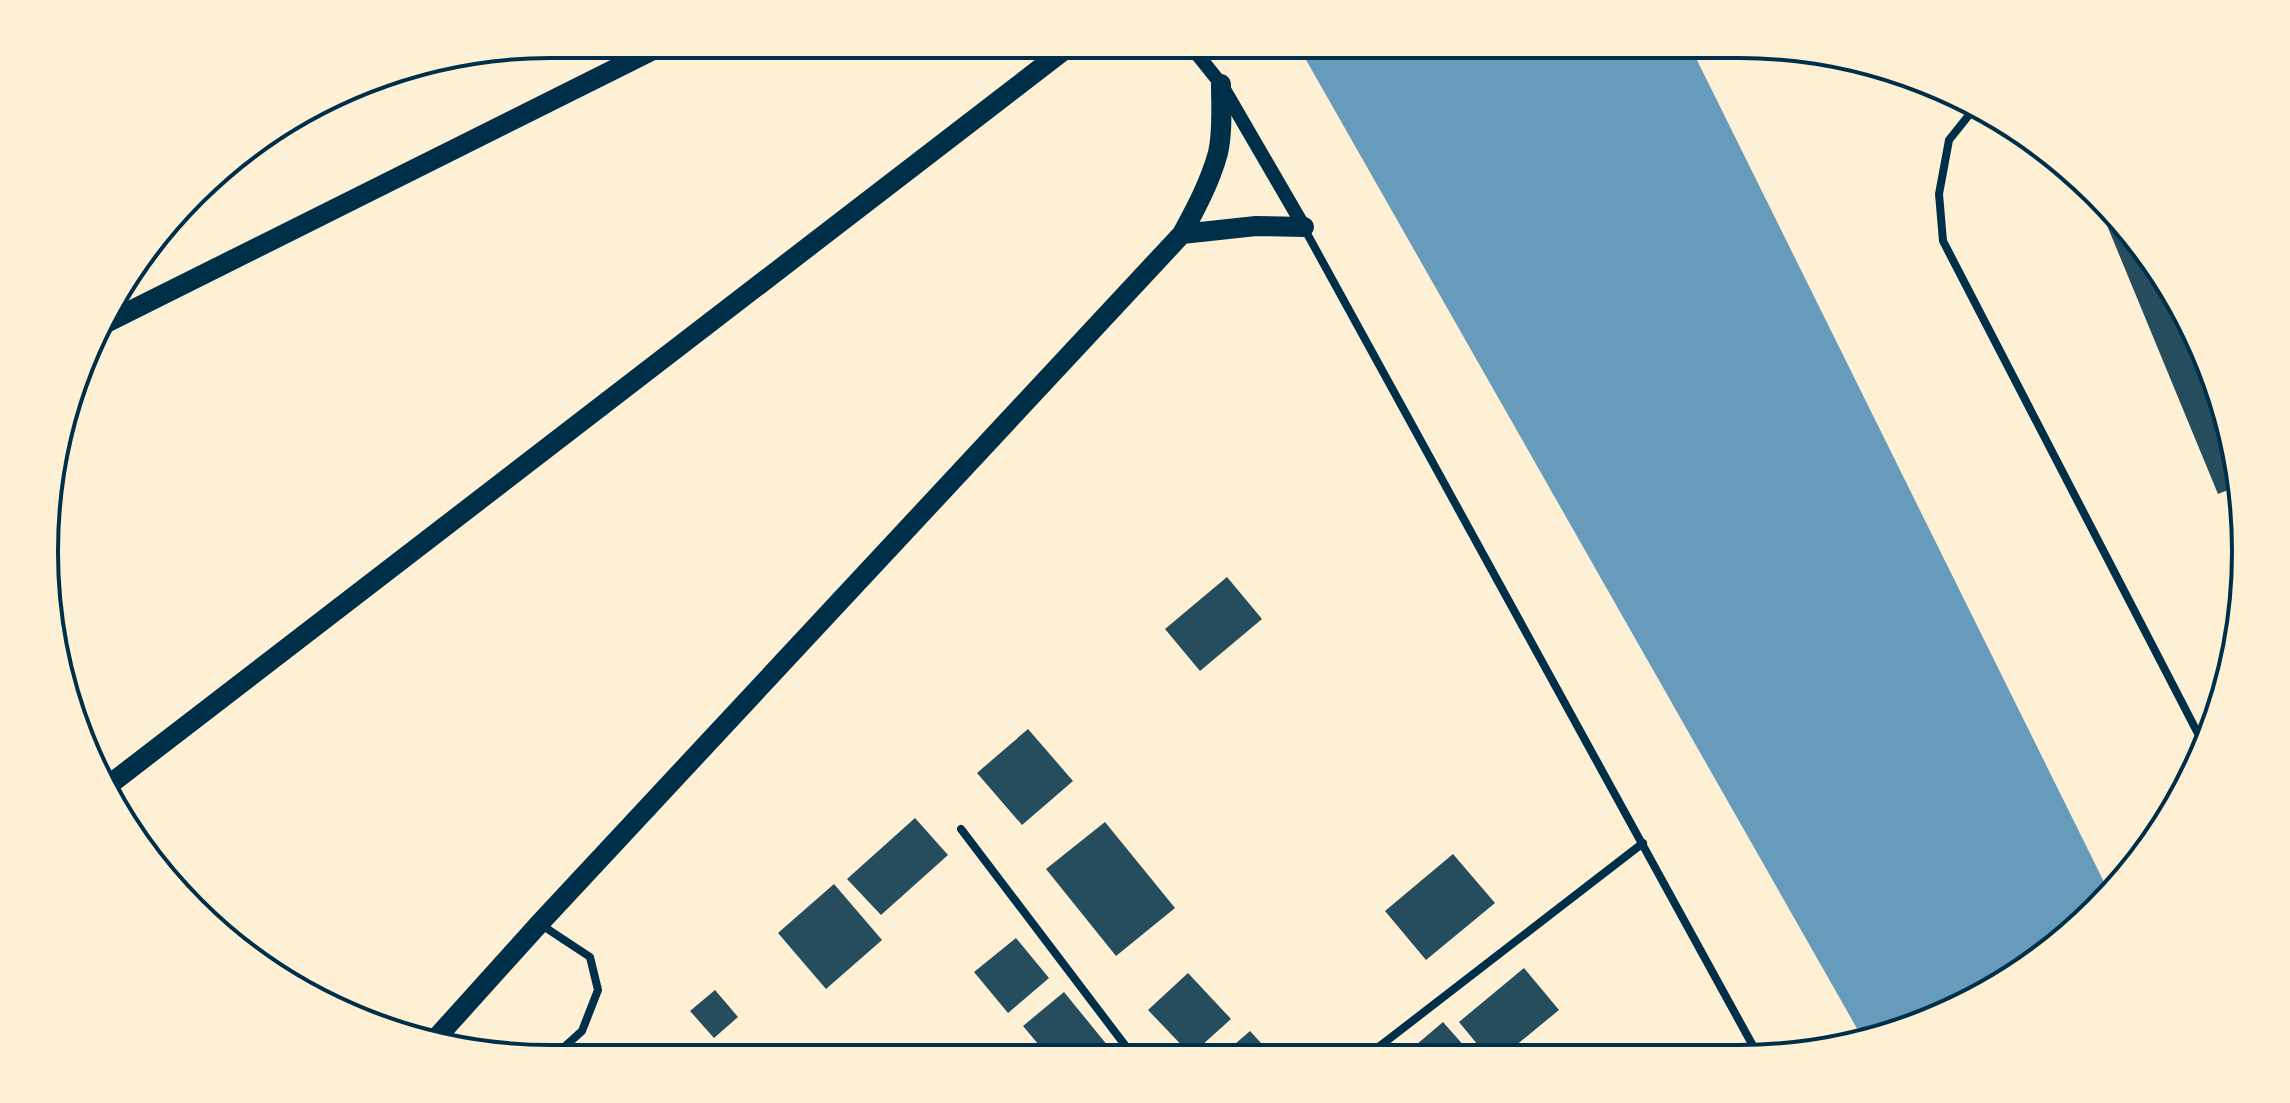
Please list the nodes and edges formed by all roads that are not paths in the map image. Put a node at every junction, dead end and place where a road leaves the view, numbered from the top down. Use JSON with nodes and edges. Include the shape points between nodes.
{"nodes":[{"id":1,"x":637,"y":58,"type":"edge"},
{"id":2,"x":1054,"y":58,"type":"edge"},
{"id":3,"x":1200,"y":58,"type":"edge"},
{"id":4,"x":1221,"y":84,"type":"junction"},
{"id":5,"x":1969,"y":115,"type":"edge"},
{"id":6,"x":1304,"y":227,"type":"junction"},
{"id":7,"x":1182,"y":234,"type":"junction"},
{"id":8,"x":117,"y":317,"type":"edge"},
{"id":9,"x":2197,"y":732,"type":"edge"},
{"id":10,"x":115,"y":781,"type":"edge"},
{"id":11,"x":961,"y":829,"type":"dead end"},
{"id":12,"x":1643,"y":843,"type":"junction"},
{"id":13,"x":539,"y":924,"type":"junction"},
{"id":14,"x":441,"y":1032,"type":"edge"},
{"id":15,"x":566,"y":1045,"type":"edge"},
{"id":16,"x":1125,"y":1045,"type":"edge"},
{"id":17,"x":1381,"y":1045,"type":"edge"},
{"id":18,"x":1752,"y":1045,"type":"edge"}],
"edges":[{"from":1,"to":8,"type":"main road"},
{"from":2,"to":10,"type":"main road"},
{"from":3,"to":4,"type":"street"},
{"from":4,"to":6,"type":"street"},
{"from":4,"to":7,"type":"main road","via":[[1218,151]]},
{"from":5,"to":9,"type":"street","via":[[1949,140],[1939,194],[1943,241]]},
{"from":6,"to":7,"type":"main road"},
{"from":6,"to":12,"type":"street"},
{"from":7,"to":13,"type":"main road"},
{"from":11,"to":16,"type":"street"},
{"from":12,"to":17,"type":"street"},
{"from":12,"to":18,"type":"street"},
{"from":13,"to":14,"type":"main road"},
{"from":13,"to":15,"type":"street","via":[[590,957],[598,990],[582,1031]]}]}
